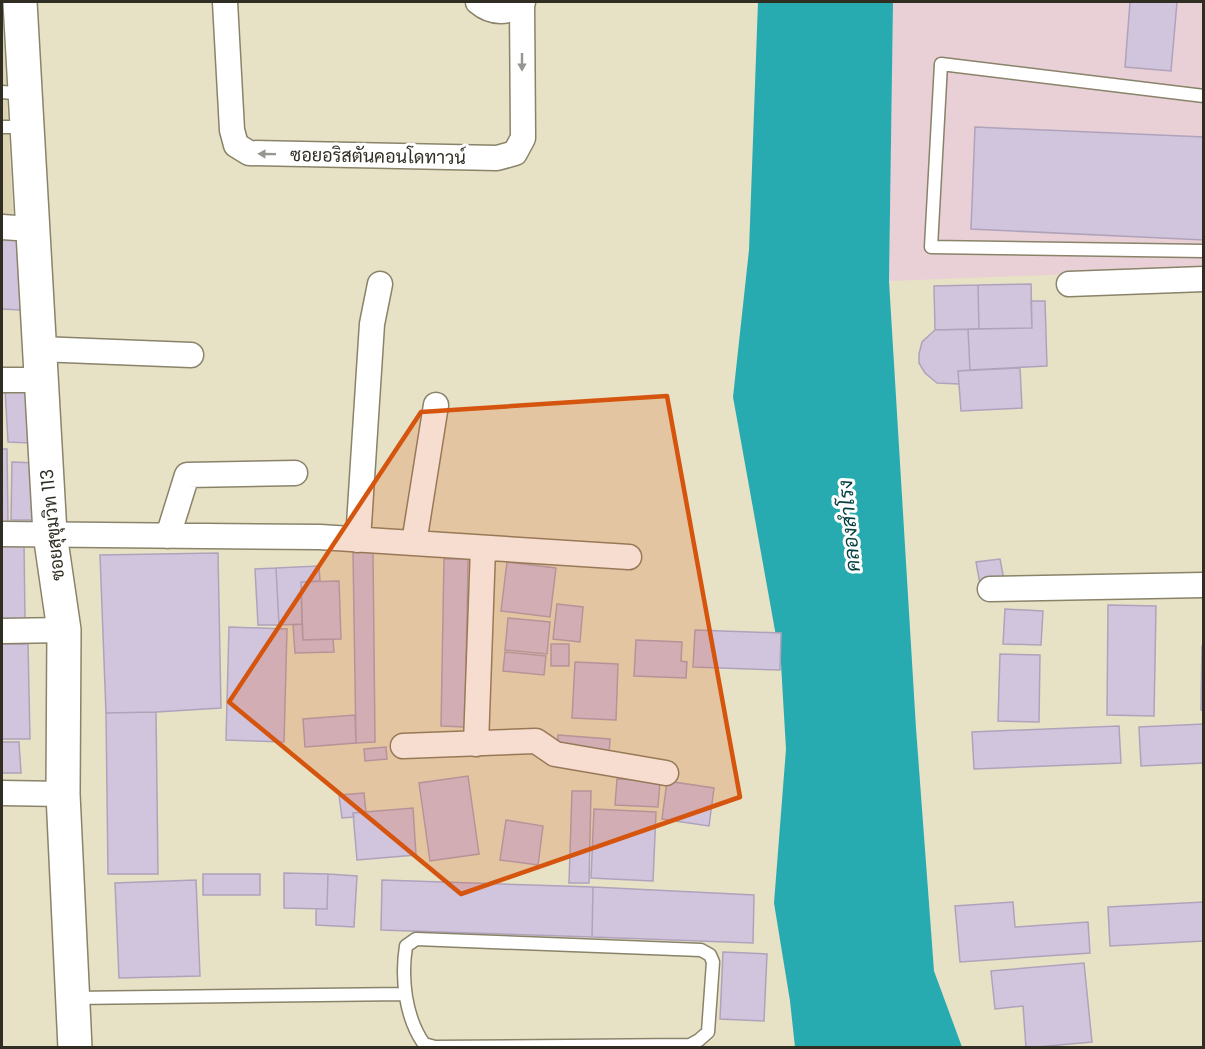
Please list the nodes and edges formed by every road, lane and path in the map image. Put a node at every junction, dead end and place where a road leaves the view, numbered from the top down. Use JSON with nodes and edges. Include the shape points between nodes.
{"nodes":[{"id":1,"x":20,"y":2,"type":"edge"},
{"id":2,"x":225,"y":2,"type":"edge"},
{"id":3,"x":477,"y":2,"type":"edge"},
{"id":4,"x":523,"y":2,"type":"edge"},
{"id":5,"x":13,"y":93,"type":"edge"},
{"id":6,"x":1203,"y":96,"type":"edge"},
{"id":7,"x":14,"y":127,"type":"edge"},
{"id":8,"x":16,"y":228,"type":"edge"},
{"id":9,"x":1203,"y":250,"type":"edge"},
{"id":10,"x":1203,"y":279,"type":"edge"},
{"id":11,"x":380,"y":284,"type":"dead end"},
{"id":12,"x":1069,"y":284,"type":"dead end"},
{"id":13,"x":191,"y":355,"type":"dead end"},
{"id":14,"x":39,"y":365,"type":"junction"},
{"id":15,"x":2,"y":380,"type":"edge"},
{"id":16,"x":436,"y":405,"type":"dead end"},
{"id":17,"x":295,"y":473,"type":"dead end"},
{"id":18,"x":2,"y":534,"type":"edge"},
{"id":19,"x":50,"y":534,"type":"junction"},
{"id":20,"x":168,"y":536,"type":"junction"},
{"id":21,"x":358,"y":540,"type":"junction"},
{"id":22,"x":414,"y":543,"type":"junction"},
{"id":23,"x":483,"y":548,"type":"junction"},
{"id":24,"x":629,"y":557,"type":"dead end"},
{"id":25,"x":1203,"y":585,"type":"edge"},
{"id":26,"x":990,"y":589,"type":"dead end"},
{"id":27,"x":64,"y":630,"type":"junction"},
{"id":28,"x":2,"y":631,"type":"edge"},
{"id":29,"x":476,"y":744,"type":"junction"},
{"id":30,"x":403,"y":746,"type":"dead end"},
{"id":31,"x":666,"y":773,"type":"dead end"},
{"id":32,"x":2,"y":793,"type":"edge"},
{"id":33,"x":63,"y":794,"type":"junction"},
{"id":34,"x":405,"y":994,"type":"junction"},
{"id":35,"x":72,"y":998,"type":"junction"},
{"id":36,"x":75,"y":1047,"type":"edge"}],
"edges":[{"from":1,"to":5,"type":"main road","name":"ซอยสุขุมวิท 113"},
{"from":4,"to":2,"type":"street","name":"ซอยอริสตันคอนโดทาวน์","one_way":true,"via":[[523,138],[515,153],[496,158],[249,153],[236,145],[232,130]]},
{"from":3,"to":4,"type":"street","name":"ซอยอริสตันคอนโดทาวน์","via":[[494,11],[504,11]]},
{"from":5,"to":7,"type":"main road","name":"ซอยสุขุมวิท 113"},
{"from":6,"to":9,"type":"lane","via":[[941,64],[931,247]]},
{"from":7,"to":8,"type":"main road","name":"ซอยสุขุมวิท 113"},
{"from":8,"to":14,"type":"main road","name":"ซอยสุขุมวิท 113"},
{"from":10,"to":12,"type":"street"},
{"from":11,"to":21,"type":"street","via":[[372,324]]},
{"from":13,"to":14,"type":"street"},
{"from":14,"to":15,"type":"street"},
{"from":14,"to":19,"type":"main road","name":"ซอยสุขุมวิท 113"},
{"from":16,"to":22,"type":"street"},
{"from":17,"to":20,"type":"street","via":[[187,474]]},
{"from":18,"to":19,"type":"street"},
{"from":19,"to":20,"type":"street"},
{"from":19,"to":27,"type":"main road","name":"ซอยสุขุมวิท 113"},
{"from":20,"to":21,"type":"street"},
{"from":21,"to":22,"type":"street"},
{"from":22,"to":23,"type":"street"},
{"from":23,"to":24,"type":"street"},
{"from":23,"to":29,"type":"street"},
{"from":25,"to":26,"type":"street"},
{"from":27,"to":28,"type":"street"},
{"from":27,"to":33,"type":"main road","name":"ซอยสุขุมวิท 113"},
{"from":29,"to":30,"type":"street"},
{"from":29,"to":31,"type":"street","via":[[536,741],[555,754]]},
{"from":32,"to":33,"type":"street"},
{"from":33,"to":35,"type":"main road","name":"ซอยสุขุมวิท 113"},
{"from":34,"to":34,"type":"lane","via":[[417,1034],[424,1044],[435,1047],[690,1045],[708,1032],[713,962],[701,950],[416,939],[406,946]]},
{"from":34,"to":35,"type":"lane"},
{"from":35,"to":36,"type":"main road","name":"ซอยสุขุมวิท 113"}]}
